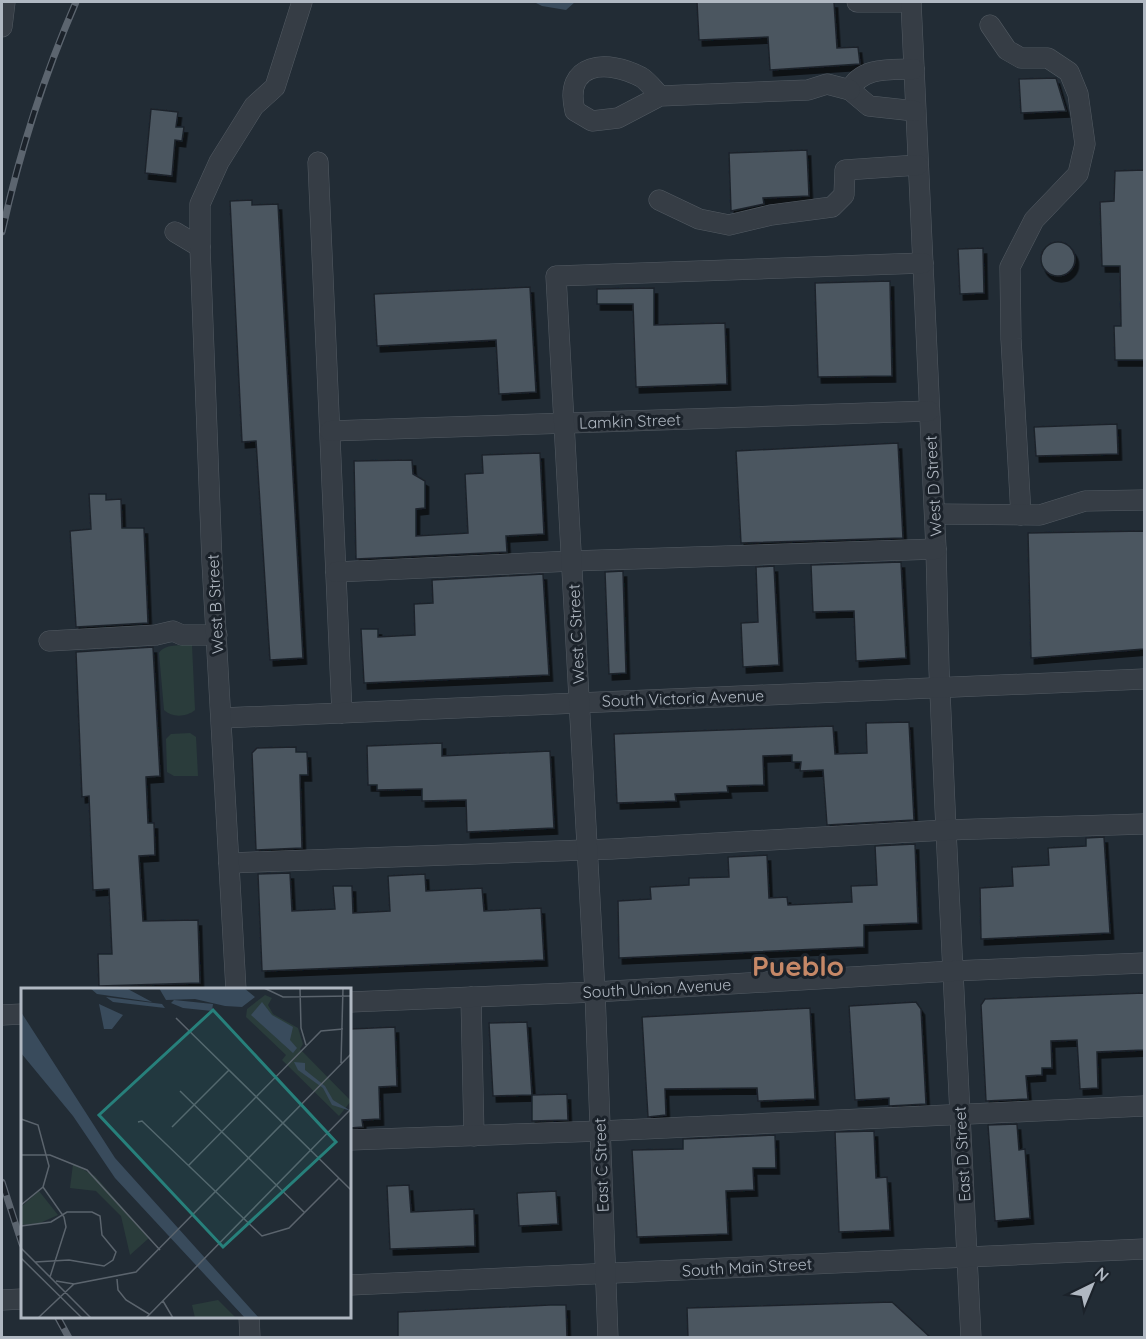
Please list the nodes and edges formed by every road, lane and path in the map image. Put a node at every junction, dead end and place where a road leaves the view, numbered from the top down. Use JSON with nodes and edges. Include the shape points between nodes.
{"nodes":[{"id":1,"x":5,"y":2,"type":"edge"},
{"id":2,"x":302,"y":2,"type":"edge"},
{"id":3,"x":857,"y":2,"type":"edge"},
{"id":4,"x":911,"y":2,"type":"edge"},
{"id":5,"x":990,"y":26,"type":"dead end"},
{"id":6,"x":2,"y":27,"type":"edge"},
{"id":7,"x":914,"y":69,"type":"junction"},
{"id":8,"x":850,"y":90,"type":"junction"},
{"id":9,"x":660,"y":96,"type":"dead end"},
{"id":10,"x":915,"y":111,"type":"junction"},
{"id":11,"x":318,"y":162,"type":"dead end"},
{"id":12,"x":918,"y":165,"type":"junction"},
{"id":13,"x":659,"y":200,"type":"dead end"},
{"id":14,"x":175,"y":232,"type":"dead end"},
{"id":15,"x":200,"y":247,"type":"junction"},
{"id":16,"x":922,"y":263,"type":"junction"},
{"id":17,"x":929,"y":411,"type":"junction"},
{"id":18,"x":565,"y":424,"type":"junction"},
{"id":19,"x":330,"y":431,"type":"junction"},
{"id":20,"x":1144,"y":500,"type":"edge"},
{"id":21,"x":934,"y":514,"type":"junction"},
{"id":22,"x":1021,"y":514,"type":"junction"},
{"id":23,"x":936,"y":549,"type":"junction"},
{"id":24,"x":572,"y":561,"type":"junction"},
{"id":25,"x":336,"y":572,"type":"junction"},
{"id":26,"x":217,"y":635,"type":"junction"},
{"id":27,"x":49,"y":641,"type":"dead end"},
{"id":28,"x":1144,"y":679,"type":"edge"},
{"id":29,"x":940,"y":688,"type":"junction"},
{"id":30,"x":580,"y":703,"type":"junction"},
{"id":31,"x":342,"y":713,"type":"junction"},
{"id":32,"x":222,"y":718,"type":"junction"},
{"id":33,"x":1144,"y":824,"type":"edge"},
{"id":34,"x":946,"y":830,"type":"junction"},
{"id":35,"x":588,"y":850,"type":"junction"},
{"id":36,"x":229,"y":863,"type":"junction"},
{"id":37,"x":1144,"y":963,"type":"edge"},
{"id":38,"x":953,"y":971,"type":"junction"},
{"id":39,"x":236,"y":988,"type":"edge"},
{"id":40,"x":596,"y":992,"type":"junction"},
{"id":41,"x":471,"y":997,"type":"junction"},
{"id":42,"x":351,"y":1002,"type":"edge"},
{"id":43,"x":21,"y":1014,"type":"edge"},
{"id":44,"x":2,"y":1015,"type":"edge"},
{"id":45,"x":1144,"y":1106,"type":"edge"},
{"id":46,"x":960,"y":1113,"type":"junction"},
{"id":47,"x":600,"y":1131,"type":"junction"},
{"id":48,"x":474,"y":1136,"type":"junction"},
{"id":49,"x":351,"y":1140,"type":"edge"},
{"id":50,"x":1144,"y":1249,"type":"edge"},
{"id":51,"x":967,"y":1257,"type":"junction"},
{"id":52,"x":606,"y":1273,"type":"junction"},
{"id":53,"x":351,"y":1285,"type":"edge"},
{"id":54,"x":21,"y":1299,"type":"edge"},
{"id":55,"x":2,"y":1300,"type":"edge"},
{"id":56,"x":249,"y":1318,"type":"edge"},
{"id":57,"x":250,"y":1338,"type":"edge"},
{"id":58,"x":608,"y":1338,"type":"edge"},
{"id":59,"x":971,"y":1338,"type":"edge"}],
"edges":[{"from":1,"to":6,"type":"street"},
{"from":2,"to":15,"type":"street","name":"West B Street","via":[[275,87],[248,115],[219,162],[200,204]]},
{"from":3,"to":4,"type":"street"},
{"from":4,"to":7,"type":"street","name":"West D Street"},
{"from":5,"to":22,"type":"street","via":[[1007,50],[1021,58],[1048,58],[1069,72],[1078,94],[1086,144],[1078,174],[1034,220],[1010,267]]},
{"from":7,"to":8,"type":"street","via":[[871,71],[855,80]]},
{"from":7,"to":10,"type":"street","name":"West D Street"},
{"from":8,"to":9,"type":"street","via":[[827,84],[808,90]]},
{"from":8,"to":10,"type":"street","via":[[869,106]]},
{"from":10,"to":12,"type":"street","name":"West D Street"},
{"from":11,"to":19,"type":"street"},
{"from":12,"to":13,"type":"street","via":[[846,170],[844,195],[832,207],[729,225],[699,219]]},
{"from":12,"to":16,"type":"street","name":"West D Street"},
{"from":14,"to":15,"type":"street"},
{"from":15,"to":26,"type":"street","name":"West B Street"},
{"from":16,"to":17,"type":"street","name":"West D Street"},
{"from":16,"to":18,"type":"street","name":"West C Street","via":[[556,276]]},
{"from":17,"to":18,"type":"street","name":"Lamkin Street"},
{"from":17,"to":21,"type":"street","name":"West D Street"},
{"from":18,"to":19,"type":"street","name":"Lamkin Street"},
{"from":18,"to":24,"type":"street","name":"West C Street"},
{"from":19,"to":25,"type":"street"},
{"from":20,"to":22,"type":"street","via":[[1085,501],[1040,515]]},
{"from":21,"to":22,"type":"street"},
{"from":21,"to":23,"type":"street","name":"West D Street"},
{"from":23,"to":24,"type":"street"},
{"from":23,"to":29,"type":"street","name":"West D Street"},
{"from":24,"to":25,"type":"street"},
{"from":24,"to":30,"type":"street","name":"West C Street"},
{"from":25,"to":31,"type":"street"},
{"from":26,"to":27,"type":"street","via":[[182,635],[173,631]]},
{"from":26,"to":32,"type":"street","name":"West B Street"},
{"from":28,"to":29,"type":"street","name":"South Victoria Avenue"},
{"from":29,"to":30,"type":"street","name":"South Victoria Avenue"},
{"from":29,"to":34,"type":"street","name":"West D Street"},
{"from":30,"to":31,"type":"street","name":"South Victoria Avenue"},
{"from":30,"to":35,"type":"street","name":"West C Street"},
{"from":31,"to":32,"type":"street","name":"South Victoria Avenue"},
{"from":32,"to":36,"type":"street","name":"West B Street"},
{"from":33,"to":34,"type":"street"},
{"from":34,"to":35,"type":"street"},
{"from":34,"to":38,"type":"street","name":"West D Street"},
{"from":35,"to":36,"type":"street"},
{"from":35,"to":40,"type":"street","name":"West C Street"},
{"from":36,"to":39,"type":"street","name":"West B Street"},
{"from":37,"to":38,"type":"street","name":"South Union Avenue"},
{"from":38,"to":40,"type":"street","name":"South Union Avenue"},
{"from":38,"to":46,"type":"street","name":"East D Street"},
{"from":40,"to":41,"type":"street","name":"South Union Avenue"},
{"from":40,"to":47,"type":"street","name":"East C Street"},
{"from":41,"to":42,"type":"street","name":"South Union Avenue"},
{"from":41,"to":48,"type":"street"},
{"from":43,"to":44,"type":"street"},
{"from":45,"to":46,"type":"street"},
{"from":46,"to":47,"type":"street"},
{"from":46,"to":51,"type":"street","name":"East D Street"},
{"from":47,"to":48,"type":"street"},
{"from":47,"to":52,"type":"street","name":"East C Street"},
{"from":48,"to":49,"type":"street"},
{"from":50,"to":51,"type":"street","name":"South Main Street"},
{"from":51,"to":52,"type":"street","name":"South Main Street"},
{"from":51,"to":59,"type":"street","name":"East D Street"},
{"from":52,"to":53,"type":"street","name":"South Main Street"},
{"from":52,"to":58,"type":"street","name":"East C Street"},
{"from":54,"to":55,"type":"street"},
{"from":56,"to":57,"type":"street"}]}
